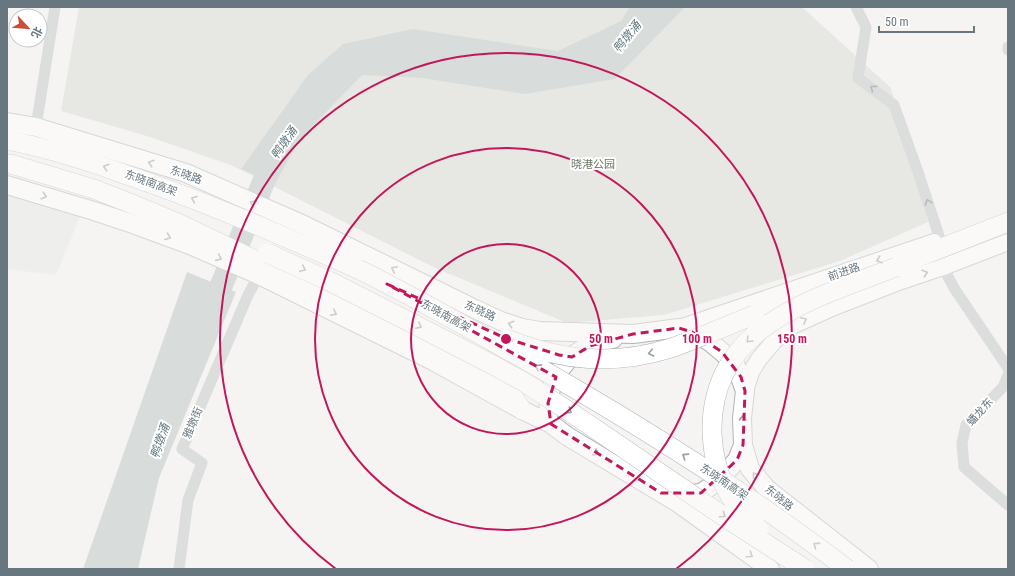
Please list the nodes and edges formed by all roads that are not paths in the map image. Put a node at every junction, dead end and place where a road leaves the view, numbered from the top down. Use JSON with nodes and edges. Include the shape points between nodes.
{"nodes":[{"id":1,"x":54,"y":7,"type":"edge"},
{"id":2,"x":856,"y":7,"type":"edge"},
{"id":3,"x":7,"y":122,"type":"edge"},
{"id":4,"x":36,"y":127,"type":"junction"},
{"id":5,"x":7,"y":140,"type":"edge"},
{"id":6,"x":9,"y":164,"type":"edge"},
{"id":7,"x":7,"y":185,"type":"edge"},
{"id":8,"x":1008,"y":213,"type":"edge"},
{"id":9,"x":276,"y":222,"type":"junction"},
{"id":10,"x":1008,"y":222,"type":"edge"},
{"id":11,"x":940,"y":239,"type":"junction"},
{"id":12,"x":1008,"y":242,"type":"edge"},
{"id":13,"x":896,"y":267,"type":"junction"},
{"id":14,"x":944,"y":267,"type":"junction"},
{"id":15,"x":254,"y":273,"type":"junction"},
{"id":16,"x":387,"y":284,"type":"junction"},
{"id":17,"x":679,"y":328,"type":"junction"},
{"id":18,"x":633,"y":334,"type":"junction"},
{"id":19,"x":1008,"y":368,"type":"edge"},
{"id":20,"x":1008,"y":375,"type":"edge"},
{"id":21,"x":745,"y":391,"type":"junction"},
{"id":22,"x":522,"y":410,"type":"junction"},
{"id":23,"x":551,"y":424,"type":"junction"},
{"id":24,"x":743,"y":445,"type":"junction"},
{"id":25,"x":661,"y":493,"type":"junction"},
{"id":26,"x":1008,"y":505,"type":"edge"},
{"id":27,"x":179,"y":569,"type":"edge"},
{"id":28,"x":770,"y":569,"type":"edge"},
{"id":29,"x":806,"y":569,"type":"edge"},
{"id":30,"x":847,"y":569,"type":"edge"},
{"id":31,"x":869,"y":569,"type":"edge"}],
"edges":[{"from":1,"to":4,"type":"street"},
{"from":11,"to":2,"type":"street","one_way":true,"via":[[894,104],[858,78],[866,27]]},
{"from":3,"to":4,"type":"main road","name":"东晓路"},
{"from":9,"to":4,"type":"main road","name":"东晓路","one_way":true,"via":[[227,192],[186,173]]},
{"from":9,"to":5,"type":"highway","name":"东晓南高架","one_way":true,"via":[[219,209],[169,189],[64,154]]},
{"from":6,"to":22,"type":"highway","via":[[94,190],[160,215],[263,264],[508,389]]},
{"from":6,"to":29,"type":"highway","name":"东晓南高架","one_way":true,"bridge":true,"via":[[67,177],[176,213],[329,281],[493,365],[553,400],[726,518]]},
{"from":7,"to":15,"type":"main road","one_way":true,"via":[[94,211],[190,245]]},
{"from":8,"to":11,"type":"main road","name":"前进路"},
{"from":9,"to":16,"type":"highway","name":"东晓南高架","bridge":true},
{"from":18,"to":9,"type":"main road","name":"东晓路","one_way":true,"via":[[540,331],[522,328]]},
{"from":10,"to":13,"type":"highway"},
{"from":11,"to":17,"type":"main road","name":"前进路","one_way":true},
{"from":12,"to":14,"type":"main road"},
{"from":13,"to":16,"type":"highway","one_way":true,"bridge":true,"via":[[754,315],[671,348],[617,358],[578,358],[537,350]]},
{"from":13,"to":29,"type":"highway","one_way":true,"bridge":true,"via":[[800,306],[761,328],[733,360],[716,399],[712,428],[713,443],[726,490],[741,513]]},
{"from":14,"to":19,"type":"street","via":[[954,288]]},
{"from":21,"to":14,"type":"main road","one_way":true,"via":[[751,372],[760,359],[775,340],[792,326],[834,307]]},
{"from":15,"to":22,"type":"main road","one_way":true,"via":[[433,361]]},
{"from":15,"to":27,"type":"street","name":"雅墩街","via":[[248,295],[182,448],[202,463],[188,500]]},
{"from":30,"to":16,"type":"highway","name":"东晓南高架","one_way":true,"bridge":true,"via":[[789,525],[663,442],[573,387]]},
{"from":17,"to":18,"type":"main road","name":"东晓路"},
{"from":17,"to":21,"type":"main road","name":"东晓路","via":[[710,342],[722,352],[736,366]]},
{"from":18,"to":23,"type":"main road","via":[[580,350],[564,364],[553,384],[548,403]]},
{"from":20,"to":26,"type":"street","name":"蟠龙东","via":[[1003,387],[966,425],[962,443],[964,467]]},
{"from":24,"to":21,"type":"main road","name":"东晓路","one_way":true},
{"from":22,"to":23,"type":"main road"},
{"from":23,"to":25,"type":"main road","one_way":true},
{"from":24,"to":25,"type":"main road","via":[[728,470],[701,493]]},
{"from":31,"to":24,"type":"main road","name":"东晓路","one_way":true,"via":[[767,489],[750,469]]},
{"from":25,"to":28,"type":"main road","one_way":true}]}
